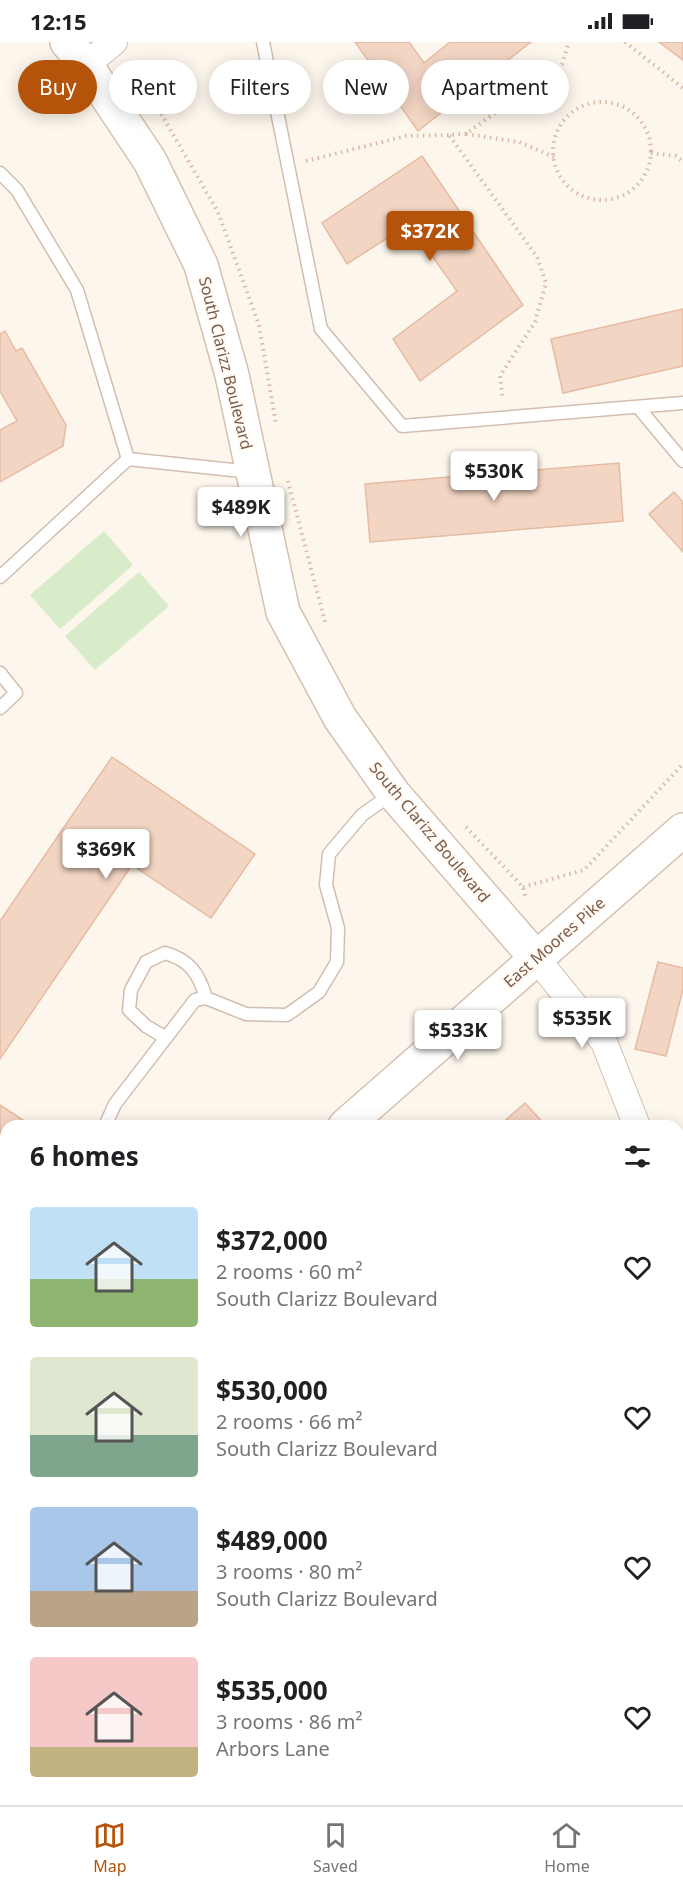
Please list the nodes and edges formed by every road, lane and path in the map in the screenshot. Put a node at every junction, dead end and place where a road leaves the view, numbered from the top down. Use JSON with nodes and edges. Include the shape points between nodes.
{"nodes":[{"id":1,"x":263,"y":42,"type":"edge"},
{"id":2,"x":569,"y":42,"type":"edge"},
{"id":3,"x":625,"y":42,"type":"edge"},
{"id":4,"x":122,"y":51,"type":"edge"},
{"id":5,"x":76,"y":53,"type":"edge"},
{"id":6,"x":683,"y":88,"type":"edge"},
{"id":7,"x":466,"y":134,"type":"junction"},
{"id":8,"x":449,"y":135,"type":"junction"},
{"id":9,"x":651,"y":153,"type":"junction"},
{"id":10,"x":554,"y":157,"type":"junction"},
{"id":11,"x":683,"y":162,"type":"edge"},
{"id":12,"x":288,"y":165,"type":"junction"},
{"id":13,"x":0,"y":173,"type":"edge"},
{"id":14,"x":683,"y":403,"type":"edge"},
{"id":15,"x":638,"y":407,"type":"junction"},
{"id":16,"x":505,"y":417,"type":"junction"},
{"id":17,"x":276,"y":427,"type":"dead end"},
{"id":18,"x":128,"y":459,"type":"junction"},
{"id":19,"x":683,"y":461,"type":"edge"},
{"id":20,"x":285,"y":471,"type":"dead end"},
{"id":21,"x":252,"y":472,"type":"junction"},
{"id":22,"x":0,"y":577,"type":"edge"},
{"id":23,"x":330,"y":631,"type":"dead end"},
{"id":24,"x":0,"y":673,"type":"edge"},
{"id":25,"x":0,"y":708,"type":"edge"},
{"id":26,"x":683,"y":764,"type":"edge"},
{"id":27,"x":393,"y":793,"type":"junction"},
{"id":28,"x":458,"y":819,"type":"dead end"},
{"id":29,"x":683,"y":830,"type":"edge"},
{"id":30,"x":536,"y":958,"type":"junction"},
{"id":31,"x":206,"y":998,"type":"junction"},
{"id":32,"x":166,"y":1038,"type":"junction"},
{"id":33,"x":108,"y":1120,"type":"edge"},
{"id":34,"x":352,"y":1120,"type":"edge"},
{"id":35,"x":635,"y":1120,"type":"edge"}],
"edges":[{"from":1,"to":12,"type":"lane"},
{"from":2,"to":7,"type":"path","via":[[562,64]]},
{"from":3,"to":6,"type":"path"},
{"from":4,"to":5,"type":"street"},
{"from":4,"to":17,"type":"path","via":[[218,212],[259,325]]},
{"from":5,"to":21,"type":"street","name":"South Clarizz Boulevard","via":[[150,161],[201,265],[232,375]]},
{"from":7,"to":8,"type":"path"},
{"from":7,"to":10,"type":"path","via":[[519,142]]},
{"from":8,"to":12,"type":"path","via":[[406,136]]},
{"from":8,"to":16,"type":"path","via":[[537,258],[546,283],[535,322],[500,376]]},
{"from":9,"to":10,"type":"path","via":[[645,176],[634,188],[620,197],[603,200],[587,198],[572,190],[561,178]]},
{"from":9,"to":10,"type":"path","via":[[646,128],[637,116],[609,102],[594,102],[567,117],[558,130]]},
{"from":9,"to":11,"type":"path","via":[[676,156]]},
{"from":12,"to":16,"type":"lane","via":[[321,329],[402,426]]},
{"from":13,"to":18,"type":"lane","via":[[17,190],[77,290]]},
{"from":14,"to":15,"type":"lane"},
{"from":15,"to":16,"type":"lane"},
{"from":15,"to":19,"type":"lane"},
{"from":18,"to":21,"type":"lane"},
{"from":18,"to":22,"type":"lane"},
{"from":20,"to":23,"type":"path","via":[[324,621]]},
{"from":21,"to":27,"type":"street","name":"South Clarizz Boulevard","via":[[283,612],[340,718]]},
{"from":24,"to":25,"type":"lane","via":[[16,693]]},
{"from":26,"to":28,"type":"path","via":[[584,870],[523,887]]},
{"from":27,"to":30,"type":"street","name":"South Clarizz Boulevard"},
{"from":27,"to":31,"type":"lane","via":[[362,815],[329,854],[326,885],[338,928],[337,962],[319,992],[287,1015],[246,1014]]},
{"from":29,"to":30,"type":"street","name":"East Moores Pike"},
{"from":30,"to":34,"type":"street","name":"East Moores Pike"},
{"from":30,"to":35,"type":"street","via":[[604,1042]]},
{"from":31,"to":32,"type":"lane","via":[[195,1000]]},
{"from":31,"to":32,"type":"lane","via":[[200,976],[183,958],[165,953],[146,962],[131,990],[129,1010]]},
{"from":32,"to":33,"type":"lane","via":[[115,1104]]}]}
